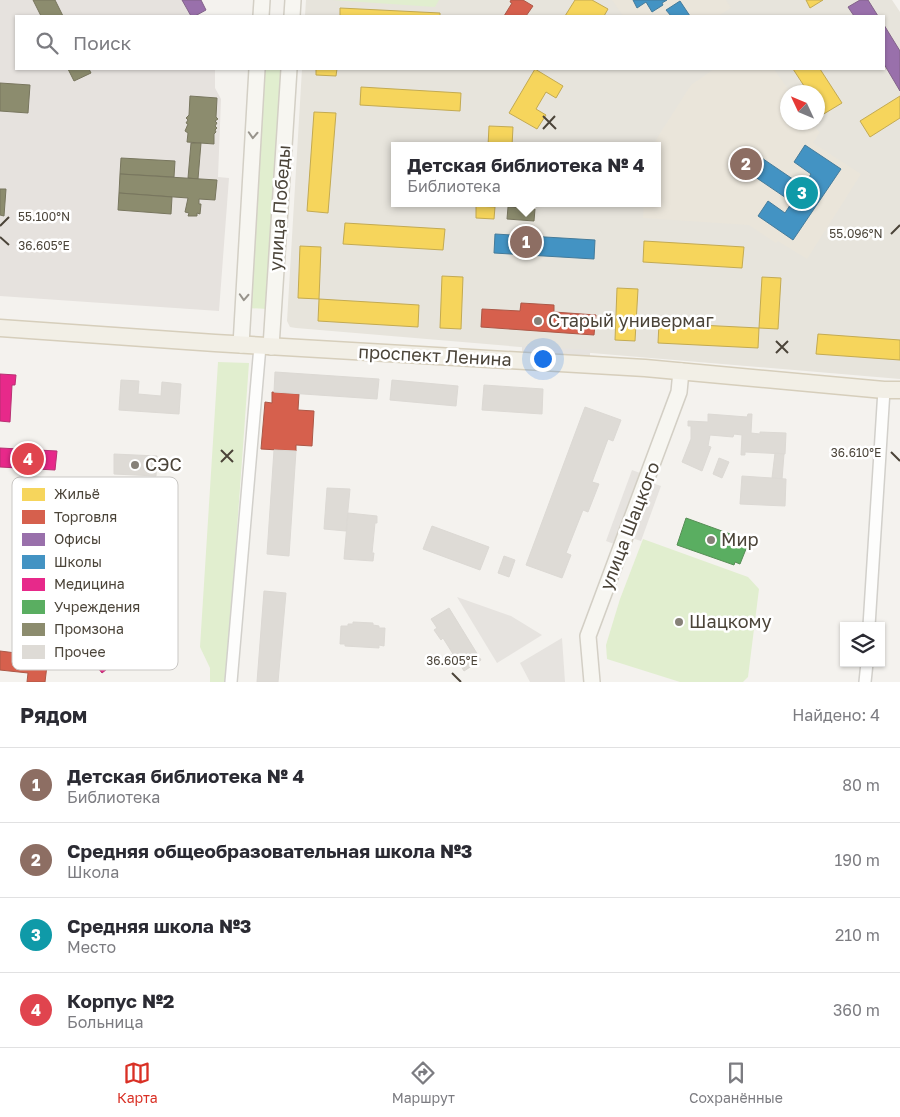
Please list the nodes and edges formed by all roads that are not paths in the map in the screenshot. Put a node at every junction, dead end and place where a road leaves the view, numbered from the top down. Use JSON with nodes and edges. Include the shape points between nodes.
{"nodes":[{"id":1,"x":262,"y":0,"type":"edge"},
{"id":2,"x":294,"y":0,"type":"edge"},
{"id":3,"x":261,"y":15,"type":"edge"},
{"id":4,"x":292,"y":15,"type":"edge"},
{"id":5,"x":257,"y":70,"type":"edge"},
{"id":6,"x":289,"y":70,"type":"edge"},
{"id":7,"x":0,"y":328,"type":"edge"},
{"id":8,"x":241,"y":345,"type":"junction"},
{"id":9,"x":266,"y":346,"type":"junction"},
{"id":10,"x":681,"y":371,"type":"junction"},
{"id":11,"x":892,"y":390,"type":"edge"},
{"id":12,"x":869,"y":622,"type":"edge"},
{"id":13,"x":866,"y":667,"type":"edge"},
{"id":14,"x":231,"y":682,"type":"edge"},
{"id":15,"x":592,"y":682,"type":"edge"},
{"id":16,"x":865,"y":682,"type":"edge"}],
"edges":[{"from":1,"to":3,"type":"street"},
{"from":2,"to":4,"type":"street"},
{"from":5,"to":8,"type":"street","name":"улица Победы","one_way":true},
{"from":6,"to":9,"type":"street","name":"улица Победы"},
{"from":7,"to":8,"type":"main road","name":"проспект Ленина"},
{"from":8,"to":9,"type":"main road","name":"проспект Ленина"},
{"from":9,"to":10,"type":"main road","name":"проспект Ленина"},
{"from":9,"to":14,"type":"street"},
{"from":10,"to":11,"type":"main road","name":"проспект Ленина"},
{"from":10,"to":15,"type":"street","name":"улица Шацкого","via":[[679,392],[588,636]]},
{"from":11,"to":12,"type":"street"},
{"from":13,"to":16,"type":"street"}]}
